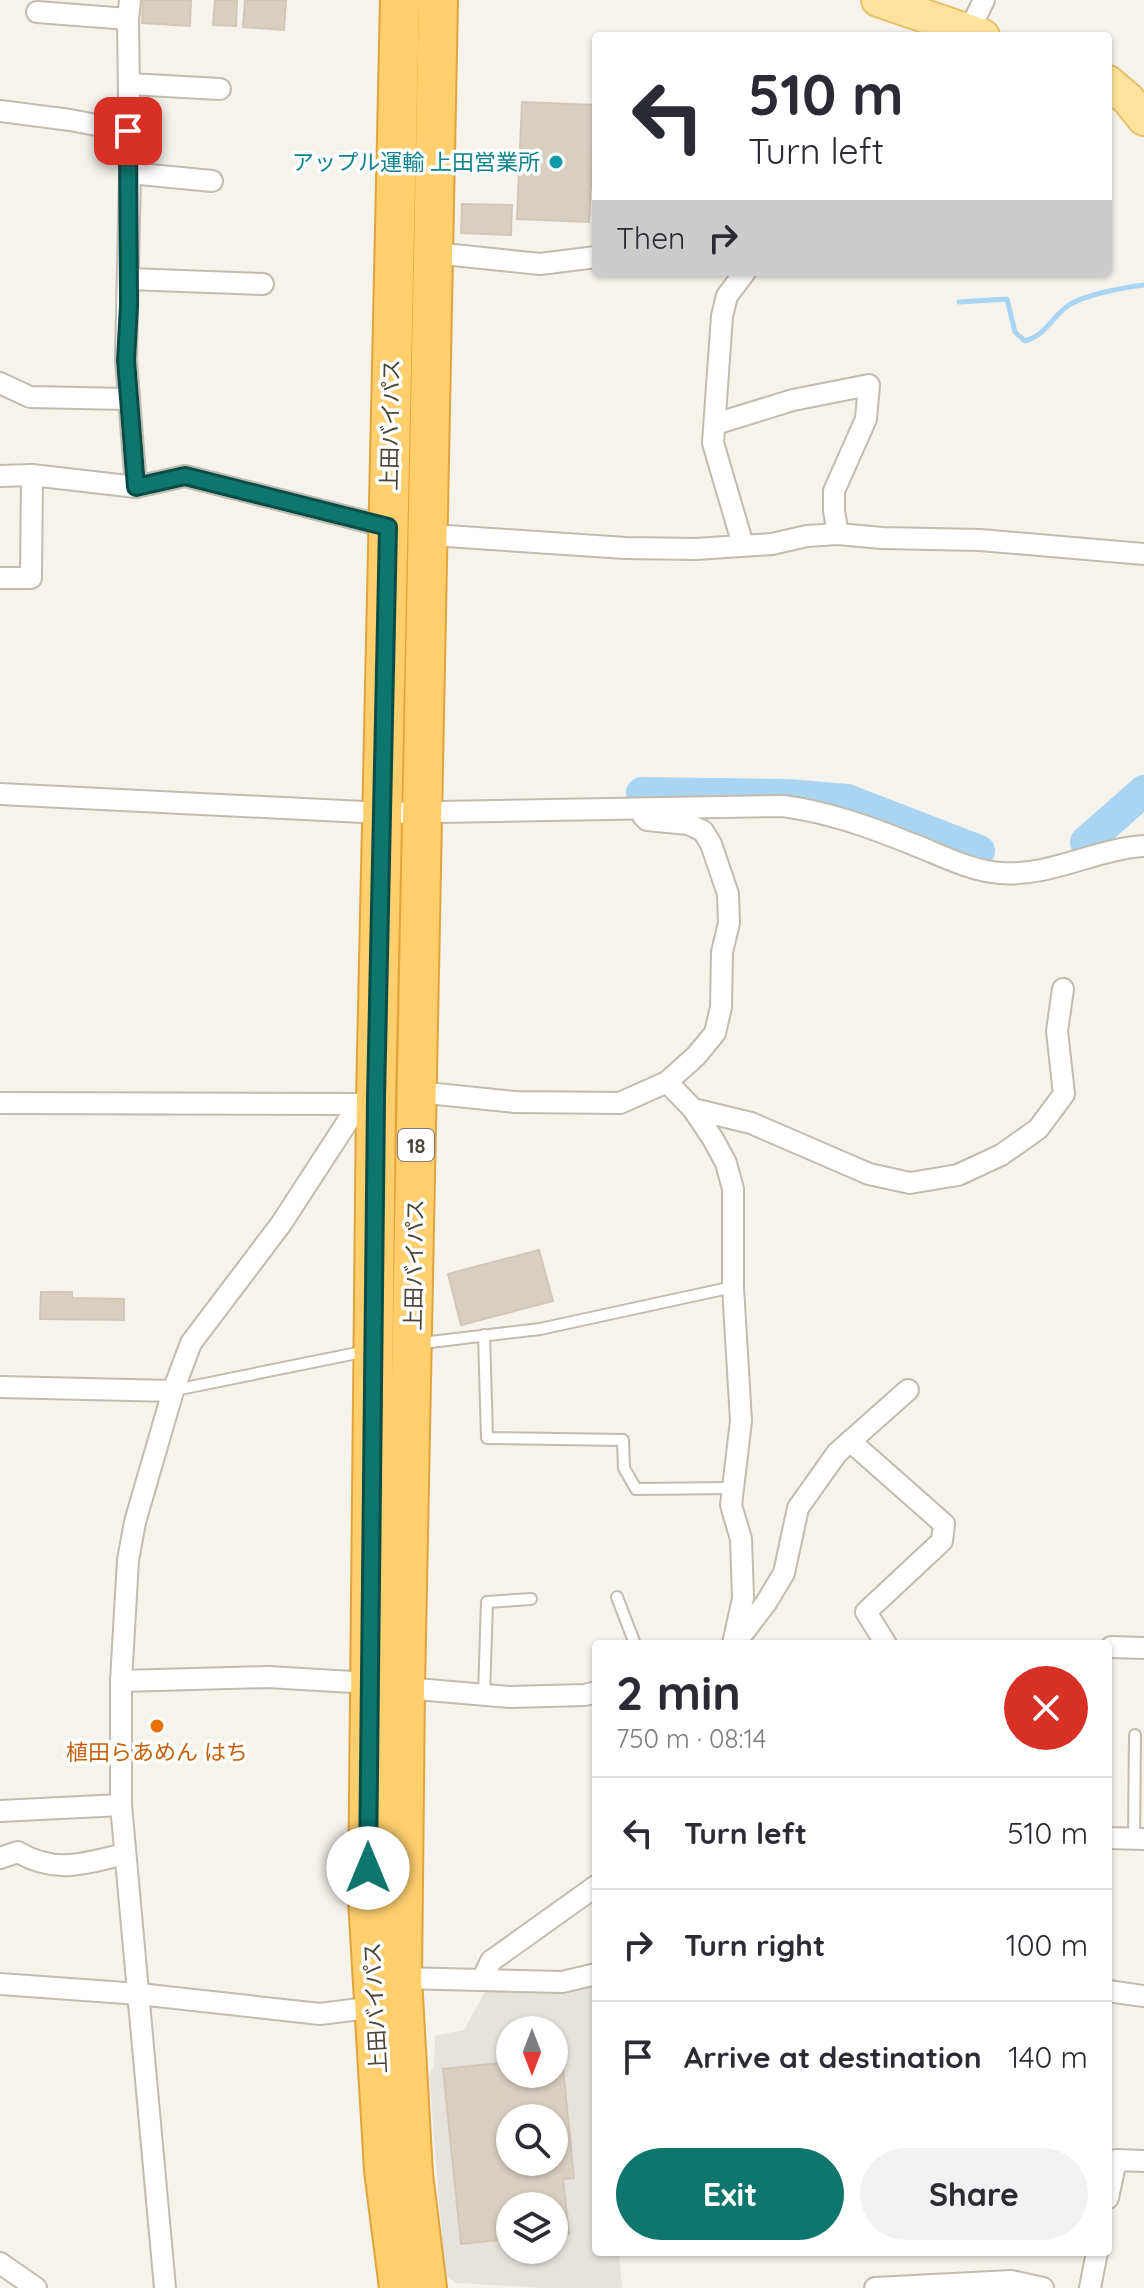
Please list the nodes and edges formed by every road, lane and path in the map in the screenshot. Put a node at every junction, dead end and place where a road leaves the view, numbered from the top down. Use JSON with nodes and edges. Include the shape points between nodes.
{"nodes":[{"id":1,"x":400,"y":0,"type":"edge"},
{"id":2,"x":438,"y":0,"type":"edge"},
{"id":3,"x":878,"y":0,"type":"edge"},
{"id":4,"x":984,"y":0,"type":"edge"},
{"id":5,"x":129,"y":10,"type":"edge"},
{"id":6,"x":37,"y":12,"type":"dead end"},
{"id":7,"x":926,"y":27,"type":"edge"},
{"id":8,"x":962,"y":32,"type":"edge"},
{"id":9,"x":976,"y":32,"type":"edge"},
{"id":10,"x":129,"y":84,"type":"junction"},
{"id":11,"x":1112,"y":85,"type":"edge"},
{"id":12,"x":220,"y":89,"type":"dead end"},
{"id":13,"x":0,"y":111,"type":"edge"},
{"id":14,"x":1144,"y":119,"type":"edge"},
{"id":15,"x":128,"y":131,"type":"junction"},
{"id":16,"x":130,"y":173,"type":"junction"},
{"id":17,"x":212,"y":181,"type":"dead end"},
{"id":18,"x":434,"y":253,"type":"junction"},
{"id":19,"x":592,"y":258,"type":"edge"},
{"id":20,"x":742,"y":276,"type":"edge"},
{"id":21,"x":129,"y":279,"type":"junction"},
{"id":22,"x":263,"y":284,"type":"dead end"},
{"id":23,"x":0,"y":383,"type":"edge"},
{"id":24,"x":127,"y":399,"type":"junction"},
{"id":25,"x":715,"y":424,"type":"junction"},
{"id":26,"x":32,"y":475,"type":"junction"},
{"id":27,"x":0,"y":476,"type":"edge"},
{"id":28,"x":136,"y":487,"type":"junction"},
{"id":29,"x":388,"y":527,"type":"junction"},
{"id":30,"x":429,"y":533,"type":"junction"},
{"id":31,"x":838,"y":534,"type":"junction"},
{"id":32,"x":743,"y":545,"type":"junction"},
{"id":33,"x":1144,"y":554,"type":"edge"},
{"id":34,"x":0,"y":578,"type":"edge"},
{"id":35,"x":0,"y":794,"type":"edge"},
{"id":36,"x":635,"y":808,"type":"junction"},
{"id":37,"x":383,"y":813,"type":"junction"},
{"id":38,"x":422,"y":813,"type":"junction"},
{"id":39,"x":1144,"y":846,"type":"edge"},
{"id":40,"x":1063,"y":989,"type":"dead end"},
{"id":41,"x":667,"y":1082,"type":"junction"},
{"id":42,"x":417,"y":1092,"type":"junction"},
{"id":43,"x":368,"y":1101,"type":"junction"},
{"id":44,"x":0,"y":1103,"type":"edge"},
{"id":45,"x":693,"y":1109,"type":"junction"},
{"id":46,"x":733,"y":1287,"type":"junction"},
{"id":47,"x":484,"y":1335,"type":"junction"},
{"id":48,"x":422,"y":1343,"type":"dead end"},
{"id":49,"x":357,"y":1353,"type":"dead end"},
{"id":50,"x":0,"y":1387,"type":"edge"},
{"id":51,"x":908,"y":1390,"type":"dead end"},
{"id":52,"x":173,"y":1391,"type":"junction"},
{"id":53,"x":850,"y":1441,"type":"junction"},
{"id":54,"x":733,"y":1488,"type":"junction"},
{"id":55,"x":617,"y":1597,"type":"dead end"},
{"id":56,"x":531,"y":1599,"type":"dead end"},
{"id":57,"x":633,"y":1640,"type":"edge"},
{"id":58,"x":735,"y":1640,"type":"edge"},
{"id":59,"x":737,"y":1640,"type":"edge"},
{"id":60,"x":884,"y":1640,"type":"edge"},
{"id":61,"x":1112,"y":1647,"type":"edge"},
{"id":62,"x":1144,"y":1648,"type":"edge"},
{"id":63,"x":121,"y":1681,"type":"junction"},
{"id":64,"x":387,"y":1685,"type":"junction"},
{"id":65,"x":592,"y":1693,"type":"edge"},
{"id":66,"x":484,"y":1695,"type":"junction"},
{"id":67,"x":1135,"y":1735,"type":"dead end"},
{"id":68,"x":121,"y":1805,"type":"junction"},
{"id":69,"x":0,"y":1811,"type":"edge"},
{"id":70,"x":1112,"y":1838,"type":"edge"},
{"id":71,"x":1139,"y":1839,"type":"edge"},
{"id":72,"x":125,"y":1854,"type":"junction"},
{"id":73,"x":0,"y":1858,"type":"edge"},
{"id":74,"x":592,"y":1890,"type":"edge"},
{"id":75,"x":592,"y":1975,"type":"edge"},
{"id":76,"x":402,"y":1978,"type":"junction"},
{"id":77,"x":482,"y":1980,"type":"junction"},
{"id":78,"x":0,"y":1984,"type":"edge"},
{"id":79,"x":1112,"y":1992,"type":"edge"},
{"id":80,"x":139,"y":1994,"type":"junction"},
{"id":81,"x":1144,"y":1996,"type":"edge"},
{"id":82,"x":375,"y":2007,"type":"junction"},
{"id":83,"x":1144,"y":2161,"type":"edge"},
{"id":84,"x":1112,"y":2179,"type":"edge"},
{"id":85,"x":1096,"y":2256,"type":"edge"},
{"id":86,"x":0,"y":2263,"type":"edge"},
{"id":87,"x":36,"y":2288,"type":"edge"},
{"id":88,"x":165,"y":2288,"type":"edge"},
{"id":89,"x":399,"y":2288,"type":"edge"},
{"id":90,"x":427,"y":2288,"type":"edge"},
{"id":91,"x":875,"y":2288,"type":"edge"},
{"id":92,"x":893,"y":2288,"type":"edge"},
{"id":93,"x":1043,"y":2288,"type":"edge"},
{"id":94,"x":1090,"y":2288,"type":"edge"}],
"edges":[{"from":1,"to":29,"type":"highway","name":"上田バイパス","number":"18"},
{"from":2,"to":18,"type":"highway","name":"上田バイパス","number":"18"},
{"from":3,"to":7,"type":"main road"},
{"from":4,"to":9,"type":"street"},
{"from":5,"to":6,"type":"street"},
{"from":5,"to":10,"type":"street"},
{"from":7,"to":8,"type":"main road"},
{"from":10,"to":12,"type":"street"},
{"from":10,"to":15,"type":"street"},
{"from":11,"to":14,"type":"main road"},
{"from":13,"to":15,"type":"street"},
{"from":15,"to":16,"type":"street"},
{"from":16,"to":17,"type":"street"},
{"from":16,"to":21,"type":"street"},
{"from":18,"to":19,"type":"street","via":[[540,264]]},
{"from":18,"to":30,"type":"highway","name":"上田バイパス","number":"18"},
{"from":20,"to":25,"type":"street","via":[[727,296],[722,316]]},
{"from":21,"to":22,"type":"street"},
{"from":21,"to":24,"type":"street"},
{"from":23,"to":24,"type":"street","via":[[30,397]]},
{"from":24,"to":28,"type":"street"},
{"from":25,"to":31,"type":"street","via":[[793,400],[869,385],[866,419],[834,491]]},
{"from":25,"to":32,"type":"street","via":[[713,443]]},
{"from":26,"to":27,"type":"street"},
{"from":26,"to":28,"type":"street"},
{"from":26,"to":34,"type":"street","via":[[31,578]]},
{"from":28,"to":29,"type":"street","via":[[185,476]]},
{"from":29,"to":37,"type":"highway","name":"上田バイパス","number":"18"},
{"from":30,"to":32,"type":"street","via":[[625,548]]},
{"from":30,"to":38,"type":"highway","name":"上田バイパス","number":"18"},
{"from":31,"to":32,"type":"street"},
{"from":31,"to":33,"type":"street"},
{"from":35,"to":37,"type":"street"},
{"from":36,"to":38,"type":"street"},
{"from":36,"to":39,"type":"street","via":[[808,810],[1000,873],[1058,867]]},
{"from":36,"to":41,"type":"street","via":[[647,820],[703,831],[728,894],[715,1033]]},
{"from":37,"to":38,"type":"street"},
{"from":37,"to":43,"type":"highway","name":"上田バイパス","number":"18"},
{"from":38,"to":42,"type":"highway","name":"上田バイパス","number":"18"},
{"from":40,"to":45,"type":"street","via":[[1057,1031],[1064,1094],[1038,1129],[1001,1155],[958,1175],[910,1183],[869,1174],[751,1123]]},
{"from":41,"to":42,"type":"street","via":[[620,1103],[515,1102]]},
{"from":41,"to":45,"type":"street"},
{"from":42,"to":64,"type":"highway","name":"上田バイパス","number":"18"},
{"from":43,"to":44,"type":"street"},
{"from":43,"to":52,"type":"street","via":[[191,1343]]},
{"from":43,"to":64,"type":"highway","name":"上田バイパス","number":"18"},
{"from":45,"to":46,"type":"street","via":[[726,1163],[733,1189]]},
{"from":46,"to":47,"type":"lane","via":[[540,1329]]},
{"from":46,"to":54,"type":"street","via":[[741,1421]]},
{"from":47,"to":48,"type":"lane"},
{"from":47,"to":54,"type":"lane","via":[[487,1438],[623,1440],[624,1468],[636,1489]]},
{"from":49,"to":52,"type":"lane"},
{"from":50,"to":52,"type":"street"},
{"from":51,"to":53,"type":"street"},
{"from":52,"to":63,"type":"street","via":[[128,1560]]},
{"from":53,"to":59,"type":"street","via":[[798,1508],[784,1573]]},
{"from":53,"to":60,"type":"street","via":[[944,1524],[942,1541],[866,1612]]},
{"from":54,"to":58,"type":"street","via":[[743,1598]]},
{"from":55,"to":57,"type":"lane"},
{"from":56,"to":66,"type":"lane","via":[[487,1602]]},
{"from":61,"to":62,"type":"street"},
{"from":63,"to":64,"type":"street","via":[[268,1677]]},
{"from":63,"to":68,"type":"street"},
{"from":64,"to":66,"type":"street"},
{"from":64,"to":76,"type":"highway","name":"上田バイパス","number":"18"},
{"from":64,"to":82,"type":"highway","name":"上田バイパス","number":"18","via":[[368,1899]]},
{"from":65,"to":66,"type":"street"},
{"from":67,"to":71,"type":"lane"},
{"from":68,"to":69,"type":"street"},
{"from":68,"to":72,"type":"street"},
{"from":70,"to":71,"type":"street"},
{"from":72,"to":73,"type":"street","via":[[69,1867],[38,1864],[18,1852]]},
{"from":72,"to":80,"type":"street"},
{"from":74,"to":77,"type":"street","via":[[491,1961]]},
{"from":75,"to":77,"type":"street","via":[[562,1982]]},
{"from":76,"to":77,"type":"street"},
{"from":76,"to":90,"type":"highway","name":"上田バイパス","number":"18","via":[[413,2174]]},
{"from":78,"to":80,"type":"street"},
{"from":79,"to":81,"type":"street"},
{"from":80,"to":82,"type":"street","via":[[320,2014]]},
{"from":80,"to":88,"type":"street"},
{"from":82,"to":89,"type":"highway","name":"上田バイパス","number":"18","via":[[384,2170]]},
{"from":83,"to":84,"type":"street","via":[[1116,2160]]},
{"from":85,"to":94,"type":"street"},
{"from":86,"to":87,"type":"street"},
{"from":91,"to":92,"type":"street"},
{"from":92,"to":93,"type":"street","via":[[1011,2281]]}]}
